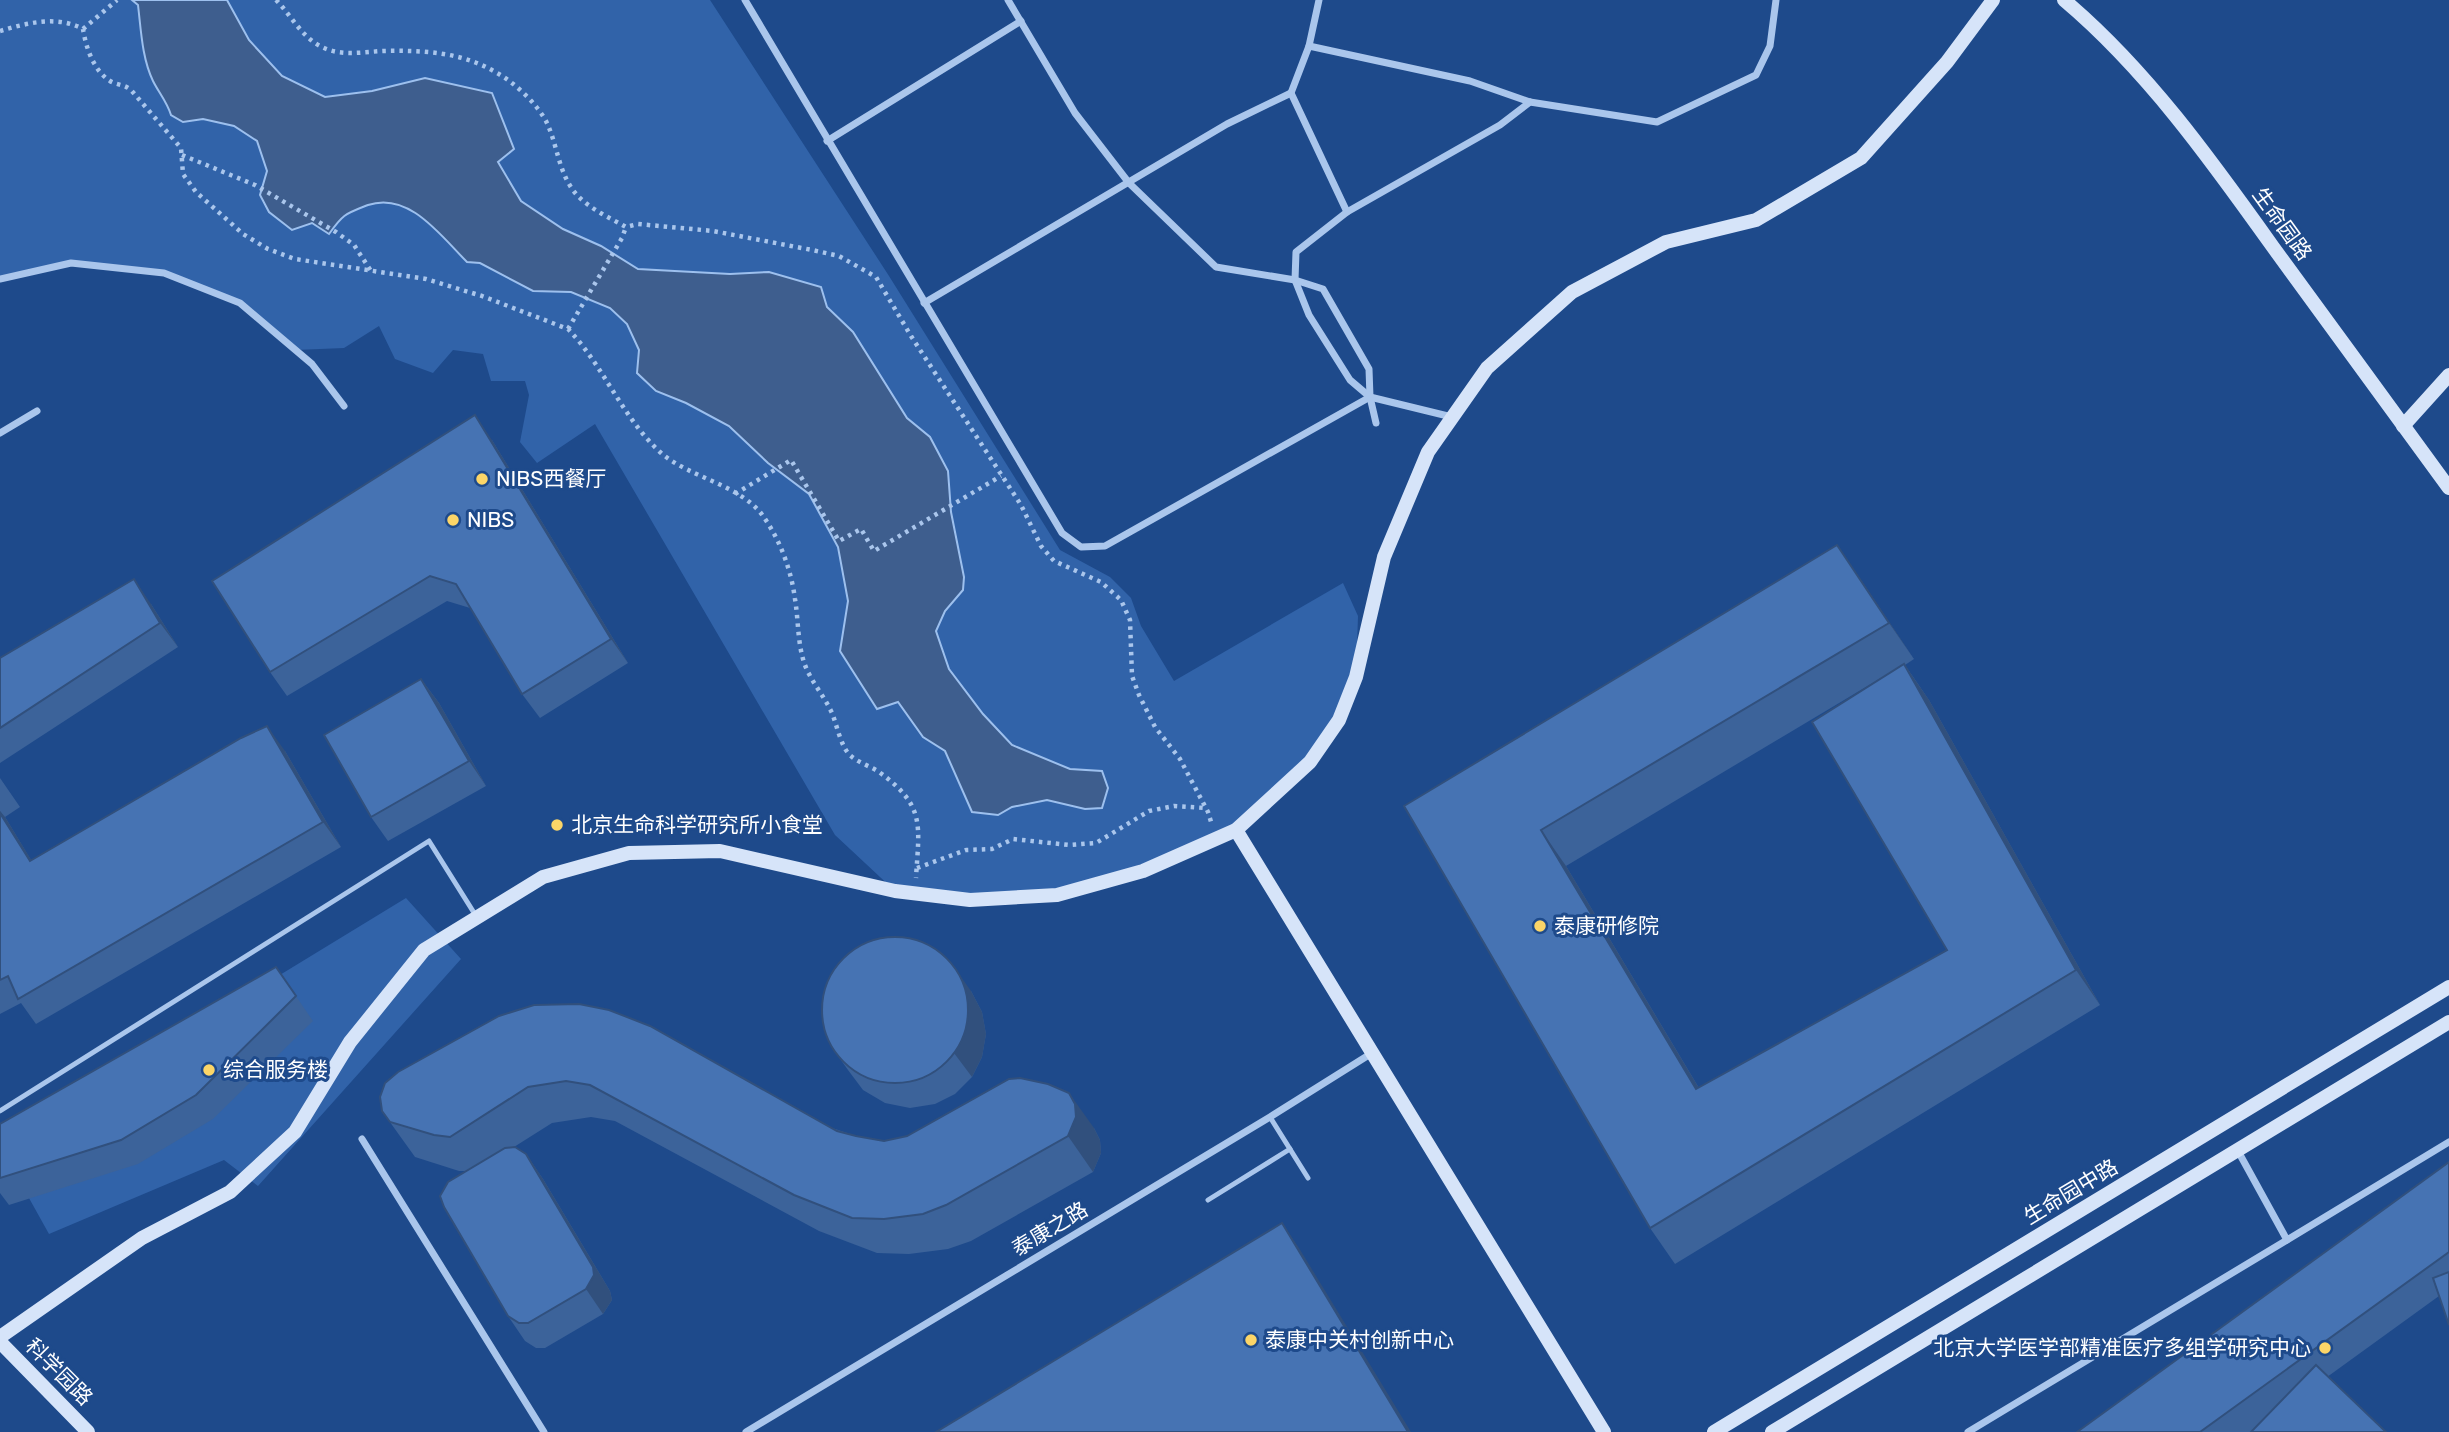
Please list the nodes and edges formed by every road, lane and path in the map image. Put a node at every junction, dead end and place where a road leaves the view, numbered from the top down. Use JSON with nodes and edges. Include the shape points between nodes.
{"nodes":[{"id":1,"x":117,"y":0,"type":"edge"},
{"id":2,"x":276,"y":0,"type":"edge"},
{"id":3,"x":745,"y":0,"type":"edge"},
{"id":4,"x":1008,"y":0,"type":"edge"},
{"id":5,"x":1320,"y":0,"type":"edge"},
{"id":6,"x":1776,"y":0,"type":"edge"},
{"id":7,"x":1993,"y":0,"type":"edge"},
{"id":8,"x":2064,"y":0,"type":"edge"},
{"id":9,"x":1021,"y":22,"type":"junction"},
{"id":10,"x":83,"y":29,"type":"junction"},
{"id":11,"x":0,"y":30,"type":"edge"},
{"id":12,"x":1310,"y":46,"type":"junction"},
{"id":13,"x":1291,"y":93,"type":"junction"},
{"id":14,"x":1530,"y":102,"type":"junction"},
{"id":15,"x":827,"y":141,"type":"junction"},
{"id":16,"x":182,"y":155,"type":"junction"},
{"id":17,"x":1129,"y":183,"type":"junction"},
{"id":18,"x":1347,"y":212,"type":"junction"},
{"id":19,"x":626,"y":227,"type":"junction"},
{"id":20,"x":371,"y":271,"type":"junction"},
{"id":21,"x":0,"y":279,"type":"edge"},
{"id":22,"x":1295,"y":280,"type":"junction"},
{"id":23,"x":924,"y":303,"type":"junction"},
{"id":24,"x":568,"y":329,"type":"junction"},
{"id":25,"x":2449,"y":375,"type":"edge"},
{"id":26,"x":1370,"y":397,"type":"junction"},
{"id":27,"x":344,"y":406,"type":"dead end"},
{"id":28,"x":37,"y":411,"type":"dead end"},
{"id":29,"x":1452,"y":417,"type":"junction"},
{"id":30,"x":1376,"y":423,"type":"dead end"},
{"id":31,"x":2403,"y":426,"type":"junction"},
{"id":32,"x":0,"y":433,"type":"edge"},
{"id":33,"x":1001,"y":476,"type":"junction"},
{"id":34,"x":2449,"y":488,"type":"edge"},
{"id":35,"x":735,"y":494,"type":"junction"},
{"id":36,"x":1206,"y":808,"type":"junction"},
{"id":37,"x":1236,"y":830,"type":"junction"},
{"id":38,"x":1216,"y":839,"type":"junction"},
{"id":39,"x":917,"y":868,"type":"junction"},
{"id":40,"x":915,"y":893,"type":"junction"},
{"id":41,"x":477,"y":918,"type":"junction"},
{"id":42,"x":2449,"y":987,"type":"edge"},
{"id":43,"x":2449,"y":1022,"type":"edge"},
{"id":44,"x":1371,"y":1053,"type":"junction"},
{"id":45,"x":0,"y":1111,"type":"edge"},
{"id":46,"x":1270,"y":1117,"type":"junction"},
{"id":47,"x":362,"y":1139,"type":"dead end"},
{"id":48,"x":2449,"y":1142,"type":"edge"},
{"id":49,"x":1290,"y":1149,"type":"junction"},
{"id":50,"x":2238,"y":1151,"type":"junction"},
{"id":51,"x":1308,"y":1178,"type":"dead end"},
{"id":52,"x":1208,"y":1200,"type":"dead end"},
{"id":53,"x":2287,"y":1240,"type":"junction"},
{"id":54,"x":0,"y":1337,"type":"edge"},
{"id":55,"x":0,"y":1342,"type":"edge"},
{"id":56,"x":88,"y":1432,"type":"edge"},
{"id":57,"x":544,"y":1432,"type":"edge"},
{"id":58,"x":746,"y":1432,"type":"edge"},
{"id":59,"x":1604,"y":1432,"type":"edge"},
{"id":60,"x":1714,"y":1432,"type":"edge"},
{"id":61,"x":1772,"y":1432,"type":"edge"},
{"id":62,"x":1968,"y":1432,"type":"edge"}],
"edges":[{"from":1,"to":10,"type":"path"},
{"from":2,"to":19,"type":"path","via":[[321,47],[345,53],[443,53],[471,59],[500,74],[537,107],[576,195]]},
{"from":3,"to":15,"type":"street"},
{"from":4,"to":9,"type":"street"},
{"from":5,"to":12,"type":"street"},
{"from":6,"to":14,"type":"street","via":[[1770,46],[1756,75],[1657,122]]},
{"from":7,"to":29,"type":"street","via":[[1947,62],[1861,158],[1756,220],[1666,242],[1572,292],[1487,368]]},
{"from":8,"to":31,"type":"street","name":"生命园路","via":[[2136,72],[2194,140]]},
{"from":9,"to":15,"type":"street"},
{"from":9,"to":17,"type":"street","via":[[1075,113]]},
{"from":10,"to":11,"type":"path","via":[[41,22]]},
{"from":10,"to":16,"type":"path","via":[[102,73],[131,90],[181,148]]},
{"from":12,"to":13,"type":"street"},
{"from":12,"to":14,"type":"street","via":[[1470,81]]},
{"from":13,"to":17,"type":"street","via":[[1227,124]]},
{"from":13,"to":18,"type":"street"},
{"from":14,"to":18,"type":"street","via":[[1500,125]]},
{"from":15,"to":23,"type":"street"},
{"from":16,"to":20,"type":"path","via":[[255,184],[336,232],[354,245]]},
{"from":16,"to":20,"type":"path","via":[[183,174],[196,192],[243,234],[295,259]]},
{"from":17,"to":22,"type":"street","via":[[1216,267]]},
{"from":17,"to":23,"type":"street"},
{"from":18,"to":22,"type":"street","via":[[1296,252]]},
{"from":19,"to":24,"type":"path"},
{"from":19,"to":33,"type":"path","via":[[638,224],[713,231],[839,256],[867,271],[888,295]]},
{"from":20,"to":24,"type":"path","via":[[455,287]]},
{"from":21,"to":27,"type":"street","via":[[71,262],[164,273],[240,303],[312,364]]},
{"from":22,"to":26,"type":"street","via":[[1308,315],[1350,380]]},
{"from":22,"to":26,"type":"street","via":[[1322,289],[1369,369]]},
{"from":23,"to":26,"type":"street","via":[[1062,533],[1081,547],[1105,547]]},
{"from":24,"to":35,"type":"path","via":[[659,451]]},
{"from":25,"to":31,"type":"street"},
{"from":26,"to":29,"type":"street"},
{"from":26,"to":30,"type":"street"},
{"from":28,"to":32,"type":"street"},
{"from":29,"to":37,"type":"street","via":[[1428,452],[1384,557],[1356,677],[1339,720],[1310,762]]},
{"from":31,"to":34,"type":"street","name":"生命园路"},
{"from":33,"to":35,"type":"path","via":[[874,551],[861,528],[839,541],[791,460]]},
{"from":33,"to":36,"type":"path","via":[[1041,547],[1054,561],[1101,582],[1121,600],[1130,620],[1132,676],[1139,695]]},
{"from":35,"to":39,"type":"path","via":[[760,512],[788,565],[807,670],[831,710],[849,755],[906,794],[919,818]]},
{"from":36,"to":38,"type":"path"},
{"from":36,"to":39,"type":"path","via":[[1174,806],[1149,811],[1096,843],[1013,839],[992,849],[966,850]]},
{"from":37,"to":38,"type":"street"},
{"from":37,"to":44,"type":"street"},
{"from":38,"to":40,"type":"street","via":[[1143,871],[1057,895],[970,900]]},
{"from":39,"to":40,"type":"path"},
{"from":40,"to":41,"type":"street","via":[[720,851],[629,853],[543,877]]},
{"from":41,"to":45,"type":"lane","via":[[429,841]]},
{"from":41,"to":54,"type":"street","via":[[424,950],[350,1042],[295,1132],[230,1192],[142,1238]]},
{"from":42,"to":60,"type":"street","name":"生命园中路"},
{"from":43,"to":50,"type":"street"},
{"from":44,"to":46,"type":"street","name":"泰康之路"},
{"from":44,"to":59,"type":"street"},
{"from":46,"to":49,"type":"lane"},
{"from":46,"to":58,"type":"street","name":"泰康之路"},
{"from":47,"to":57,"type":"street"},
{"from":48,"to":53,"type":"street"},
{"from":49,"to":51,"type":"lane"},
{"from":49,"to":52,"type":"lane"},
{"from":50,"to":53,"type":"street"},
{"from":50,"to":61,"type":"street"},
{"from":53,"to":62,"type":"street"},
{"from":55,"to":56,"type":"street","name":"科学园路"}]}
